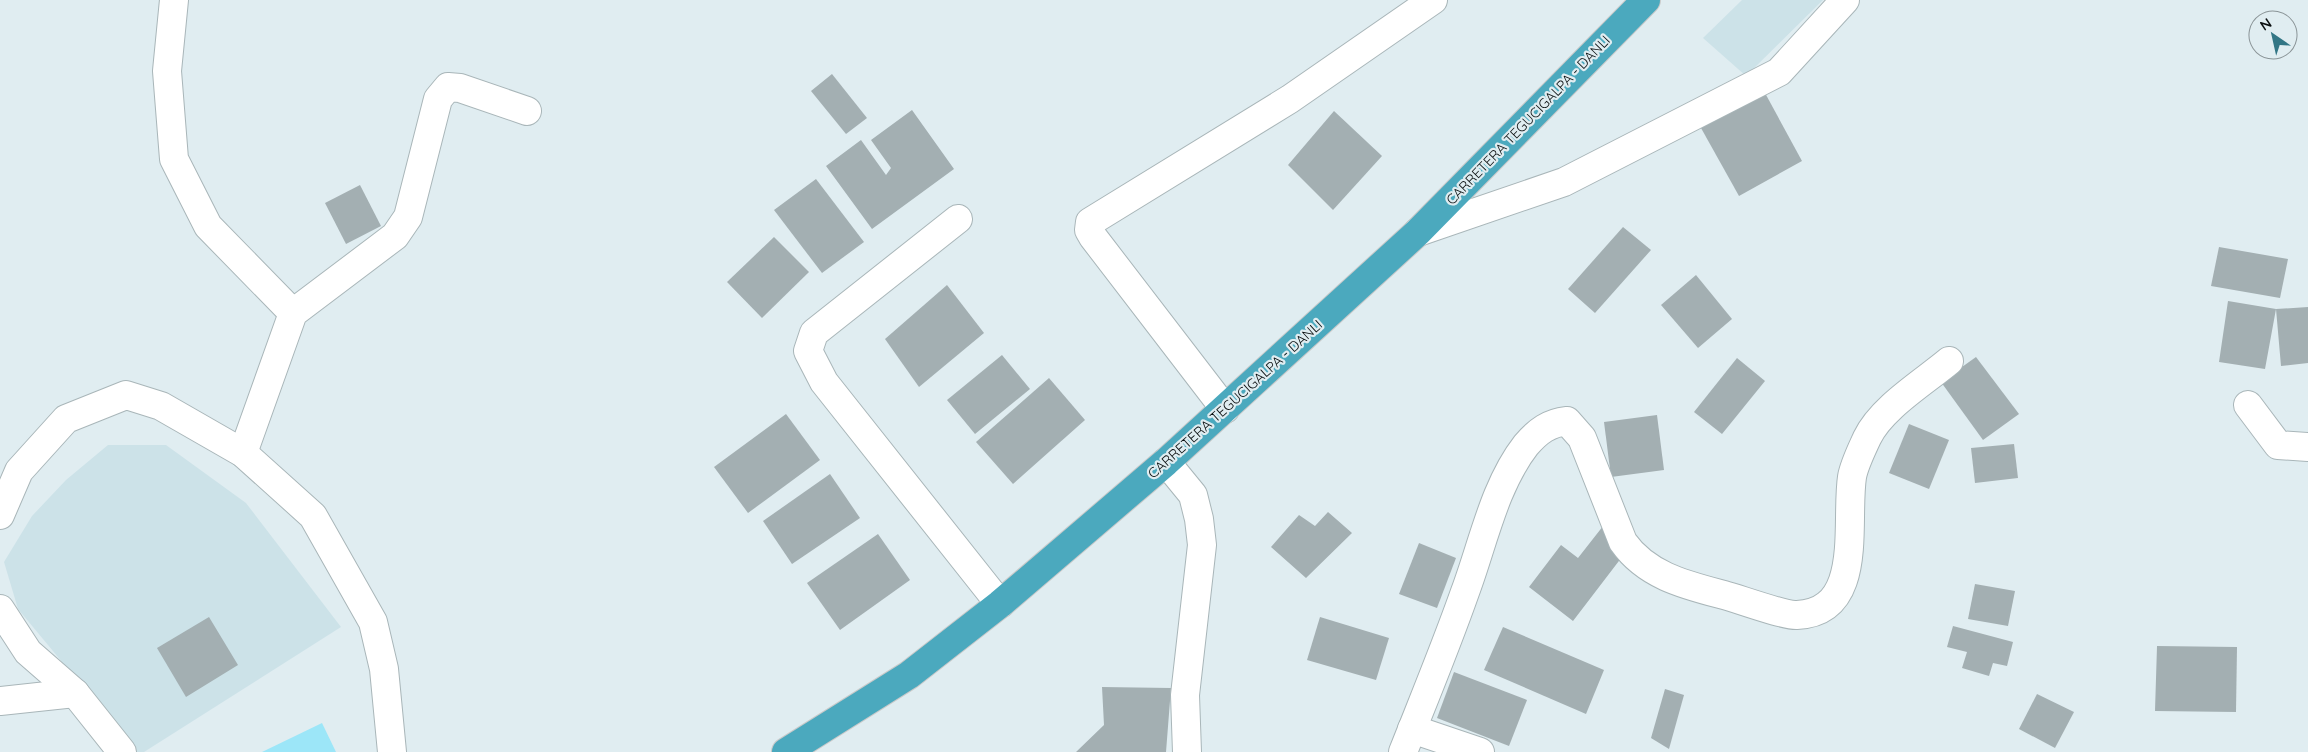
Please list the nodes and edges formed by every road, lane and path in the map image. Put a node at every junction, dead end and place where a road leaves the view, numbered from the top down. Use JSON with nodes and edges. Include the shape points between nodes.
{"nodes":[{"id":1,"x":174,"y":0,"type":"edge"},
{"id":2,"x":1433,"y":0,"type":"edge"},
{"id":3,"x":1646,"y":0,"type":"edge"},
{"id":4,"x":1845,"y":0,"type":"edge"},
{"id":5,"x":527,"y":111,"type":"dead end"},
{"id":6,"x":958,"y":219,"type":"dead end"},
{"id":7,"x":1418,"y":232,"type":"junction"},
{"id":8,"x":293,"y":313,"type":"junction"},
{"id":9,"x":1949,"y":361,"type":"dead end"},
{"id":10,"x":2248,"y":405,"type":"dead end"},
{"id":11,"x":1225,"y":409,"type":"junction"},
{"id":12,"x":2308,"y":447,"type":"edge"},
{"id":13,"x":243,"y":453,"type":"junction"},
{"id":14,"x":1166,"y":462,"type":"junction"},
{"id":15,"x":0,"y":515,"type":"edge"},
{"id":16,"x":1000,"y":604,"type":"junction"},
{"id":17,"x":0,"y":608,"type":"edge"},
{"id":18,"x":75,"y":693,"type":"junction"},
{"id":19,"x":0,"y":701,"type":"edge"},
{"id":20,"x":1408,"y":740,"type":"edge"},
{"id":21,"x":122,"y":752,"type":"edge"},
{"id":22,"x":392,"y":752,"type":"edge"},
{"id":23,"x":786,"y":752,"type":"edge"},
{"id":24,"x":1186,"y":752,"type":"edge"},
{"id":25,"x":1480,"y":752,"type":"edge"}],
"edges":[{"from":1,"to":8,"type":"street","via":[[167,71],[174,159],[208,226]]},
{"from":2,"to":11,"type":"street","via":[[1290,99],[1090,222],[1089,230],[1093,237]]},
{"from":3,"to":7,"type":"highway","name":"CARRETERA TEGUCIGALPA - DANLI"},
{"from":4,"to":7,"type":"street","via":[[1779,72],[1564,182]]},
{"from":5,"to":8,"type":"street","via":[[460,88],[448,87],[438,98],[408,217],[395,236]]},
{"from":6,"to":16,"type":"street","via":[[814,333],[808,351],[824,382]]},
{"from":7,"to":11,"type":"highway","name":"CARRETERA TEGUCIGALPA - DANLI"},
{"from":8,"to":13,"type":"street"},
{"from":9,"to":20,"type":"street","via":[[1888,410],[1868,436],[1852,476],[1847,572],[1834,600],[1818,610],[1796,616],[1677,582],[1645,566],[1623,542],[1582,438],[1567,421],[1553,422],[1527,445],[1511,469]]},
{"from":10,"to":12,"type":"street","via":[[2278,445]]},
{"from":11,"to":14,"type":"highway","name":"CARRETERA TEGUCIGALPA - DANLI"},
{"from":13,"to":15,"type":"street","via":[[161,406],[126,395],[66,420],[19,471]]},
{"from":13,"to":22,"type":"street","via":[[313,516],[373,622],[384,669]]},
{"from":14,"to":16,"type":"highway","name":"CARRETERA TEGUCIGALPA - DANLI"},
{"from":14,"to":24,"type":"street","via":[[1193,495],[1200,519],[1202,545],[1185,695]]},
{"from":16,"to":23,"type":"highway","name":"CARRETERA TEGUCIGALPA - DANLI","via":[[909,675]]},
{"from":17,"to":18,"type":"street","via":[[28,652]]},
{"from":18,"to":19,"type":"street"},
{"from":18,"to":21,"type":"street"},
{"from":20,"to":25,"type":"street"}]}
